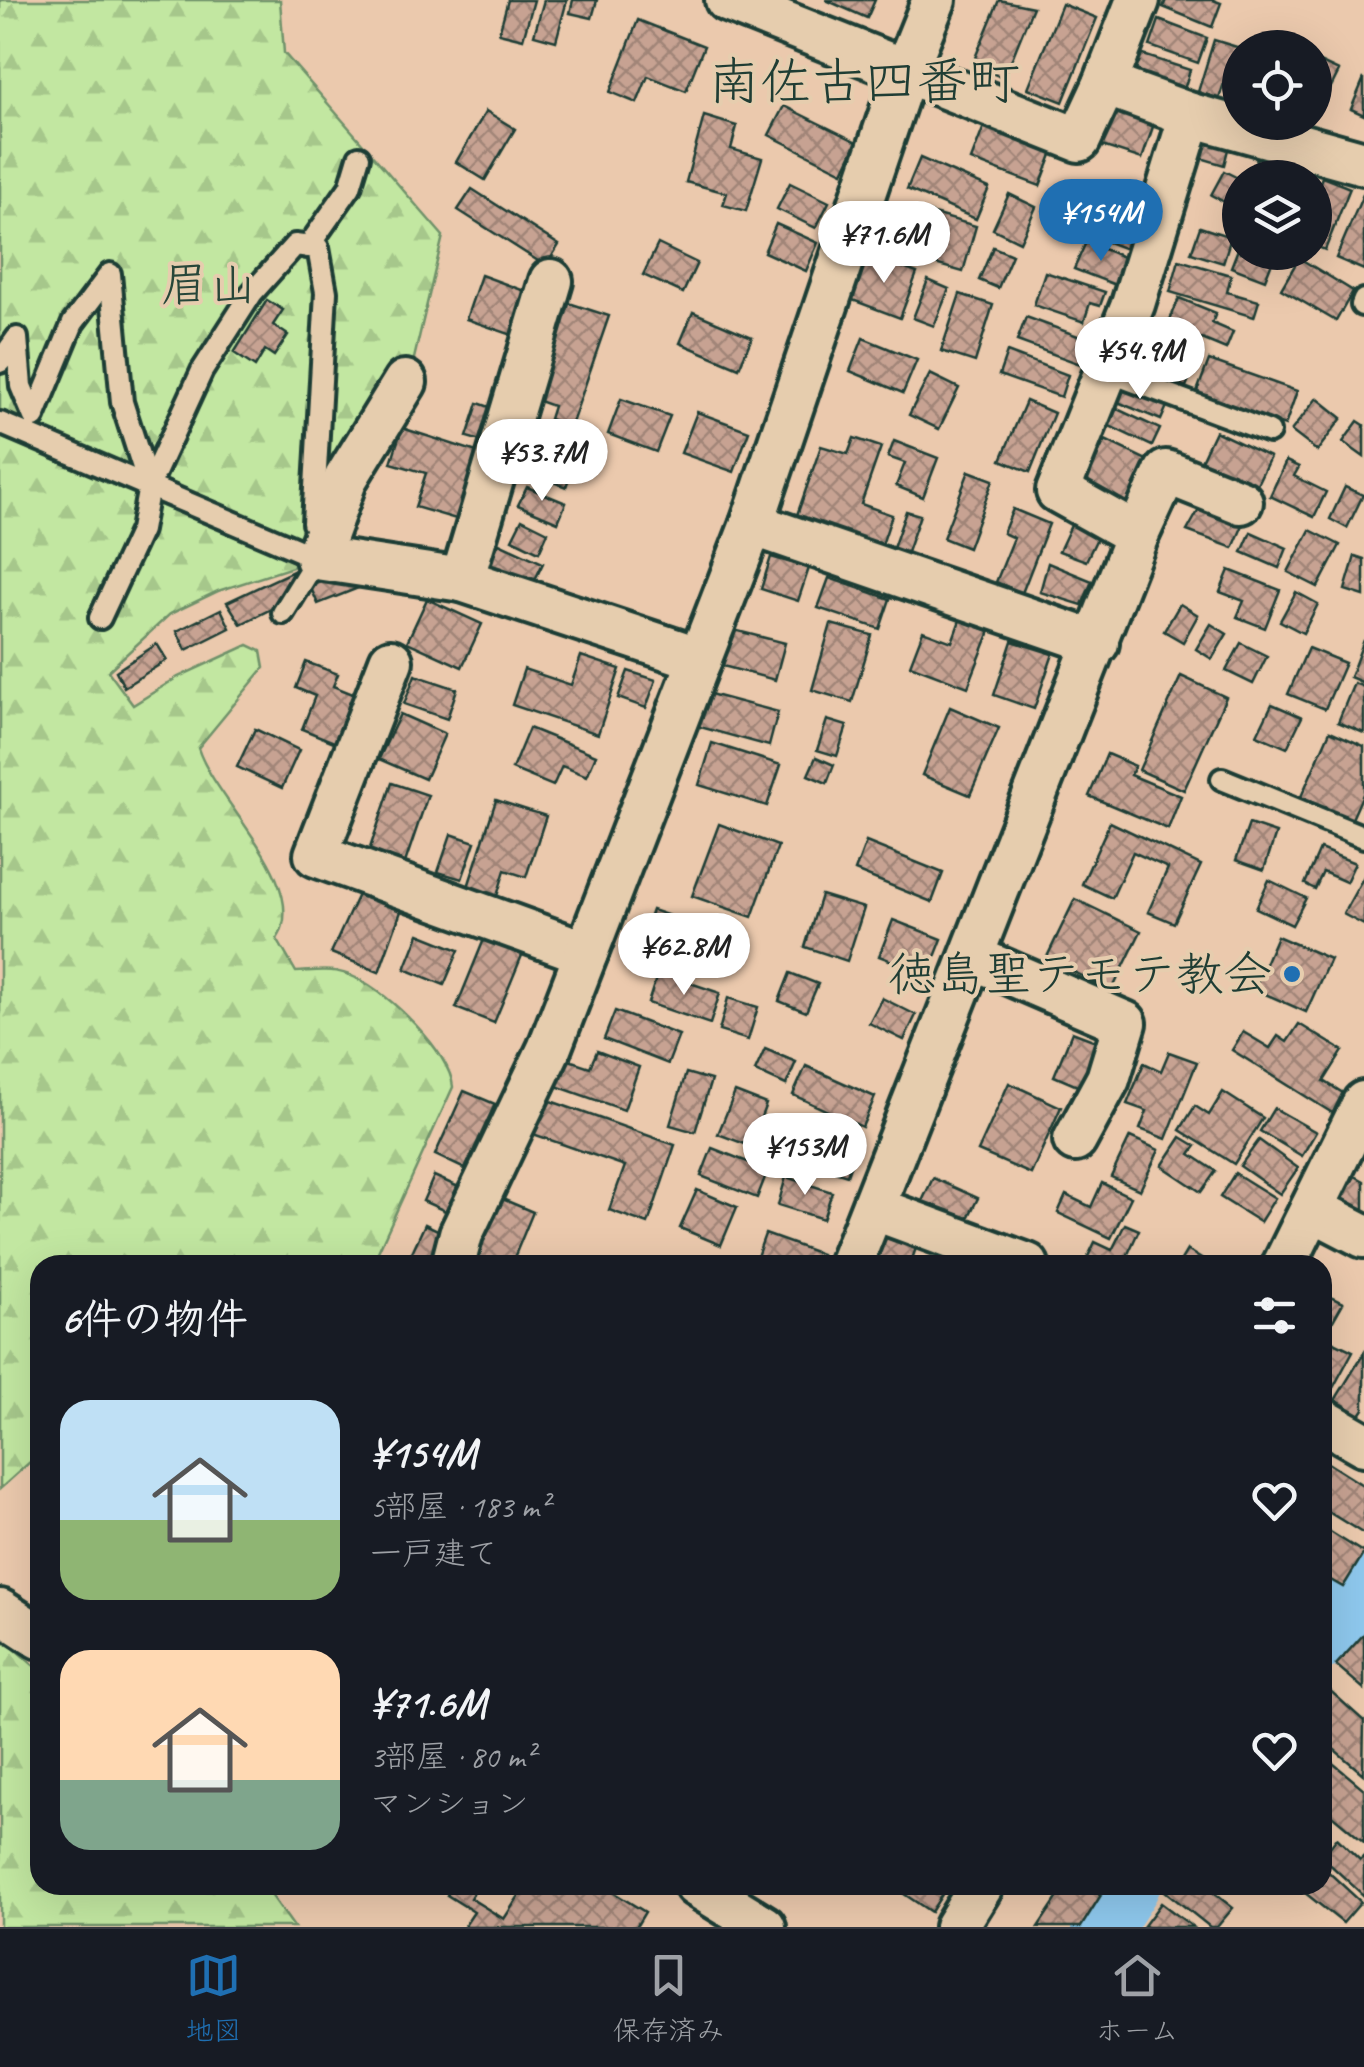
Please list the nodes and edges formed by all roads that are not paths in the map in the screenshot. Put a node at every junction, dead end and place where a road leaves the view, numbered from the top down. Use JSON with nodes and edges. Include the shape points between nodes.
{"nodes":[{"id":1,"x":727,"y":0,"type":"edge"},
{"id":2,"x":934,"y":0,"type":"edge"},
{"id":3,"x":1138,"y":0,"type":"edge"},
{"id":4,"x":905,"y":72,"type":"junction"},
{"id":5,"x":1105,"y":84,"type":"junction"},
{"id":6,"x":1190,"y":115,"type":"junction"},
{"id":7,"x":359,"y":157,"type":"dead end"},
{"id":8,"x":1364,"y":163,"type":"edge"},
{"id":9,"x":308,"y":247,"type":"junction"},
{"id":10,"x":551,"y":281,"type":"dead end"},
{"id":11,"x":0,"y":362,"type":"edge"},
{"id":12,"x":1106,"y":371,"type":"junction"},
{"id":13,"x":405,"y":382,"type":"dead end"},
{"id":14,"x":0,"y":423,"type":"edge"},
{"id":15,"x":1269,"y":432,"type":"dead end"},
{"id":16,"x":150,"y":486,"type":"junction"},
{"id":17,"x":1241,"y":502,"type":"dead end"},
{"id":18,"x":752,"y":524,"type":"junction"},
{"id":19,"x":1137,"y":535,"type":"junction"},
{"id":20,"x":313,"y":556,"type":"junction"},
{"id":21,"x":462,"y":580,"type":"junction"},
{"id":22,"x":283,"y":613,"type":"dead end"},
{"id":23,"x":100,"y":618,"type":"dead end"},
{"id":24,"x":1096,"y":644,"type":"junction"},
{"id":25,"x":700,"y":659,"type":"junction"},
{"id":26,"x":391,"y":661,"type":"dead end"},
{"id":27,"x":1222,"y":778,"type":"dead end"},
{"id":28,"x":1364,"y":836,"type":"edge"},
{"id":29,"x":586,"y":954,"type":"junction"},
{"id":30,"x":972,"y":957,"type":"junction"},
{"id":31,"x":1364,"y":1104,"type":"edge"},
{"id":32,"x":1094,"y":1126,"type":"dead end"},
{"id":33,"x":873,"y":1208,"type":"junction"},
{"id":34,"x":1312,"y":1209,"type":"junction"},
{"id":35,"x":1364,"y":1236,"type":"edge"},
{"id":36,"x":456,"y":1255,"type":"edge"},
{"id":37,"x":854,"y":1255,"type":"edge"},
{"id":38,"x":1000,"y":1255,"type":"edge"},
{"id":39,"x":1289,"y":1255,"type":"edge"},
{"id":40,"x":1332,"y":1426,"type":"edge"},
{"id":41,"x":1364,"y":1444,"type":"edge"},
{"id":42,"x":0,"y":1611,"type":"edge"},
{"id":43,"x":30,"y":1630,"type":"edge"},
{"id":44,"x":712,"y":1895,"type":"edge"},
{"id":45,"x":764,"y":1927,"type":"edge"}],
"edges":[{"from":1,"to":4,"type":"street"},
{"from":2,"to":4,"type":"street"},
{"from":3,"to":5,"type":"street"},
{"from":4,"to":5,"type":"street","via":[[1079,140]]},
{"from":4,"to":18,"type":"street"},
{"from":5,"to":6,"type":"street"},
{"from":6,"to":8,"type":"street"},
{"from":6,"to":12,"type":"street"},
{"from":7,"to":9,"type":"lane","via":[[350,188]]},
{"from":9,"to":16,"type":"lane","via":[[295,245],[252,293],[202,371]]},
{"from":9,"to":20,"type":"lane","via":[[318,248],[326,292]]},
{"from":10,"to":21,"type":"street"},
{"from":11,"to":16,"type":"lane","via":[[17,338],[21,386],[34,416],[73,323],[110,274],[122,402]]},
{"from":12,"to":15,"type":"lane"},
{"from":12,"to":19,"type":"street","via":[[1058,491]]},
{"from":13,"to":20,"type":"street","via":[[346,478]]},
{"from":14,"to":16,"type":"lane"},
{"from":16,"to":20,"type":"lane"},
{"from":16,"to":23,"type":"lane","via":[[141,530]]},
{"from":17,"to":19,"type":"street","via":[[1166,472]]},
{"from":18,"to":24,"type":"street"},
{"from":18,"to":25,"type":"street"},
{"from":19,"to":24,"type":"street"},
{"from":20,"to":21,"type":"street"},
{"from":20,"to":22,"type":"lane"},
{"from":21,"to":25,"type":"street"},
{"from":24,"to":30,"type":"street"},
{"from":25,"to":29,"type":"street"},
{"from":26,"to":29,"type":"street","via":[[316,856]]},
{"from":27,"to":28,"type":"lane"},
{"from":29,"to":36,"type":"street"},
{"from":30,"to":32,"type":"street","via":[[1124,1022]]},
{"from":30,"to":33,"type":"street"},
{"from":31,"to":34,"type":"street"},
{"from":33,"to":37,"type":"street"},
{"from":33,"to":38,"type":"street"},
{"from":34,"to":35,"type":"street"},
{"from":34,"to":39,"type":"street"},
{"from":40,"to":41,"type":"street"},
{"from":42,"to":43,"type":"street"},
{"from":44,"to":45,"type":"street"}]}
